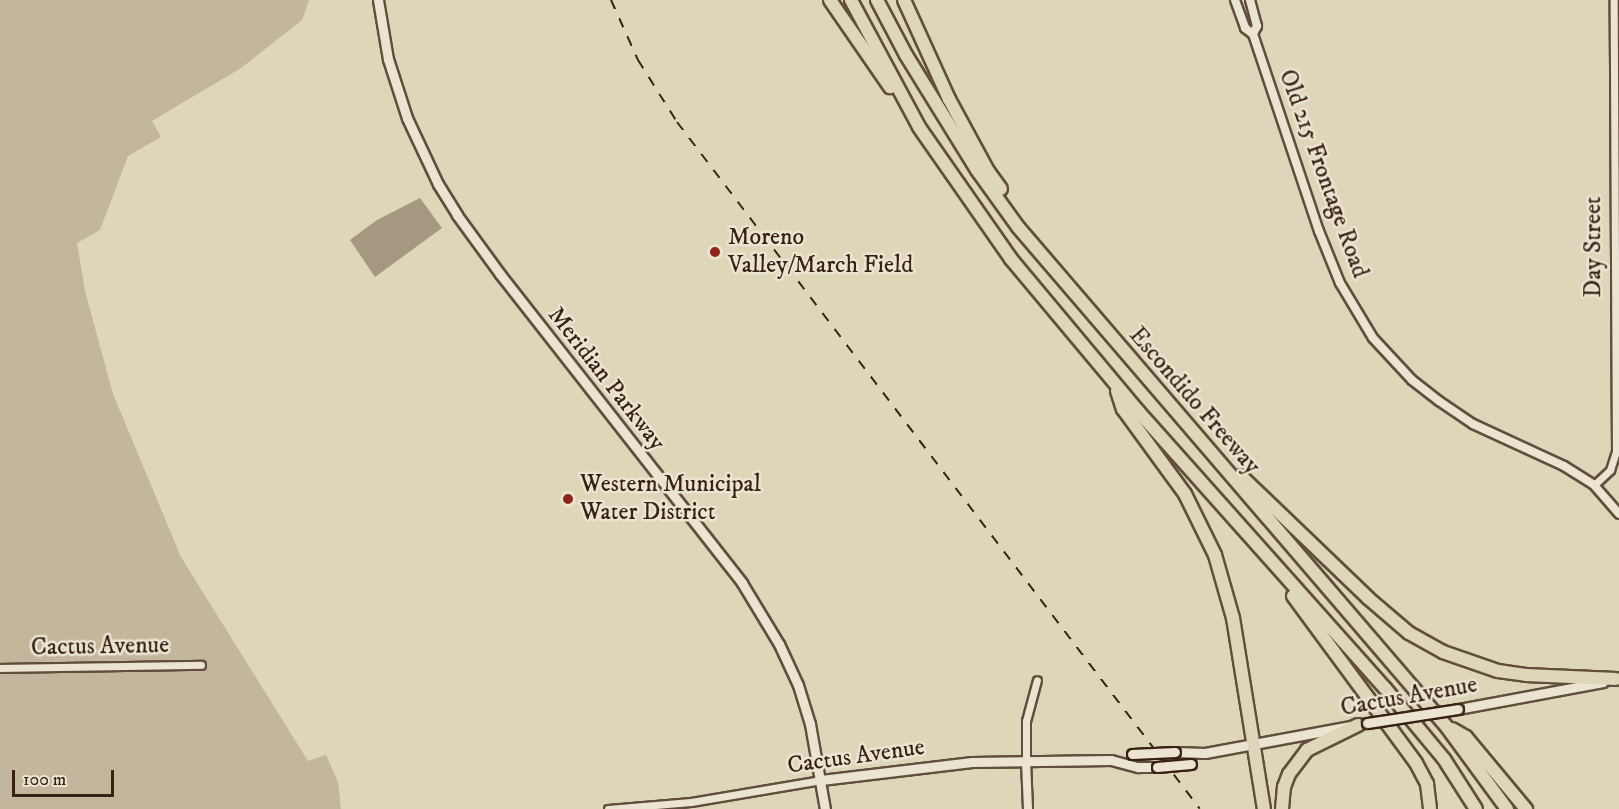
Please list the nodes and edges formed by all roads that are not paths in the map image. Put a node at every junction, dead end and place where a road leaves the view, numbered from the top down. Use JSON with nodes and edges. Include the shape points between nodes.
{"nodes":[{"id":1,"x":378,"y":0,"type":"edge"},
{"id":2,"x":830,"y":0,"type":"edge"},
{"id":3,"x":851,"y":0,"type":"edge"},
{"id":4,"x":877,"y":0,"type":"edge"},
{"id":5,"x":904,"y":0,"type":"edge"},
{"id":6,"x":1235,"y":0,"type":"edge"},
{"id":7,"x":1250,"y":0,"type":"edge"},
{"id":8,"x":1614,"y":0,"type":"edge"},
{"id":9,"x":1253,"y":33,"type":"junction"},
{"id":10,"x":919,"y":127,"type":"junction"},
{"id":11,"x":1079,"y":301,"type":"junction"},
{"id":12,"x":1115,"y":384,"type":"junction"},
{"id":13,"x":1187,"y":424,"type":"junction"},
{"id":14,"x":1594,"y":485,"type":"junction"},
{"id":15,"x":1619,"y":514,"type":"edge"},
{"id":16,"x":1238,"y":523,"type":"junction"},
{"id":17,"x":201,"y":665,"type":"dead end"},
{"id":18,"x":0,"y":669,"type":"edge"},
{"id":19,"x":1617,"y":679,"type":"edge"},
{"id":20,"x":1037,"y":680,"type":"dead end"},
{"id":21,"x":1362,"y":724,"type":"junction"},
{"id":22,"x":1446,"y":726,"type":"junction"},
{"id":23,"x":1252,"y":744,"type":"junction"},
{"id":24,"x":1205,"y":753,"type":"junction"},
{"id":25,"x":1111,"y":760,"type":"junction"},
{"id":26,"x":1026,"y":761,"type":"junction"},
{"id":27,"x":821,"y":780,"type":"junction"},
{"id":28,"x":608,"y":809,"type":"edge"},
{"id":29,"x":825,"y":809,"type":"edge"},
{"id":30,"x":1028,"y":809,"type":"edge"},
{"id":31,"x":1264,"y":809,"type":"edge"},
{"id":32,"x":1282,"y":809,"type":"edge"},
{"id":33,"x":1430,"y":809,"type":"edge"},
{"id":34,"x":1476,"y":809,"type":"edge"},
{"id":35,"x":1507,"y":809,"type":"edge"},
{"id":36,"x":1526,"y":809,"type":"edge"}],
"edges":[{"from":1,"to":27,"type":"main road","name":"Meridian Parkway","via":[[398,92],[438,184],[500,274],[756,605],[798,685]]},
{"from":2,"to":10,"type":"highway"},
{"from":3,"to":10,"type":"highway","name":"Escondido Freeway"},
{"from":4,"to":11,"type":"highway","name":"Escondido Freeway","via":[[977,170]]},
{"from":5,"to":11,"type":"highway","via":[[949,99],[988,171]]},
{"from":6,"to":9,"type":"street","name":"Old 215 Frontage Road","via":[[1245,28]]},
{"from":7,"to":9,"type":"street","name":"Old 215 Frontage Road","via":[[1257,26]]},
{"from":8,"to":14,"type":"street","name":"Day Street","via":[[1616,452],[1610,470]]},
{"from":9,"to":14,"type":"street","name":"Old 215 Frontage Road","via":[[1319,231],[1340,283],[1373,338],[1412,380],[1473,424],[1564,466]]},
{"from":10,"to":12,"type":"highway","name":"Escondido Freeway","via":[[1011,259]]},
{"from":11,"to":13,"type":"highway","name":"Escondido Freeway"},
{"from":12,"to":16,"type":"highway","name":"Escondido Freeway"},
{"from":12,"to":23,"type":"highway","via":[[1123,409],[1185,494],[1215,555],[1231,609]]},
{"from":13,"to":19,"type":"highway","via":[[1409,633],[1443,652],[1498,671]]},
{"from":13,"to":22,"type":"highway","name":"Escondido Freeway"},
{"from":14,"to":15,"type":"street","name":"Old 215 Frontage Road"},
{"from":16,"to":33,"type":"highway","via":[[1416,763],[1426,784]]},
{"from":16,"to":34,"type":"highway","name":"Escondido Freeway","via":[[1444,759]]},
{"from":17,"to":18,"type":"street","name":"Cactus Avenue"},
{"from":19,"to":21,"type":"main road","name":"Cactus Avenue","bridge":true},
{"from":20,"to":26,"type":"street","via":[[1028,713]]},
{"from":21,"to":23,"type":"main road","name":"Cactus Avenue"},
{"from":21,"to":32,"type":"highway","via":[[1306,750],[1284,786]]},
{"from":22,"to":35,"type":"highway","name":"Escondido Freeway"},
{"from":22,"to":36,"type":"highway","via":[[1466,737]]},
{"from":23,"to":24,"type":"main road","name":"Cactus Avenue"},
{"from":23,"to":31,"type":"highway"},
{"from":24,"to":25,"type":"main road","name":"Cactus Avenue","bridge":true,"via":[[1132,754]]},
{"from":24,"to":25,"type":"main road","name":"Cactus Avenue","bridge":true,"via":[[1191,764],[1138,767]]},
{"from":25,"to":26,"type":"main road","name":"Cactus Avenue"},
{"from":26,"to":27,"type":"main road","name":"Cactus Avenue","via":[[932,765]]},
{"from":26,"to":30,"type":"street"},
{"from":27,"to":28,"type":"street","name":"Cactus Avenue","via":[[691,802]]},
{"from":27,"to":29,"type":"main road","name":"Meridian Parkway"}]}
